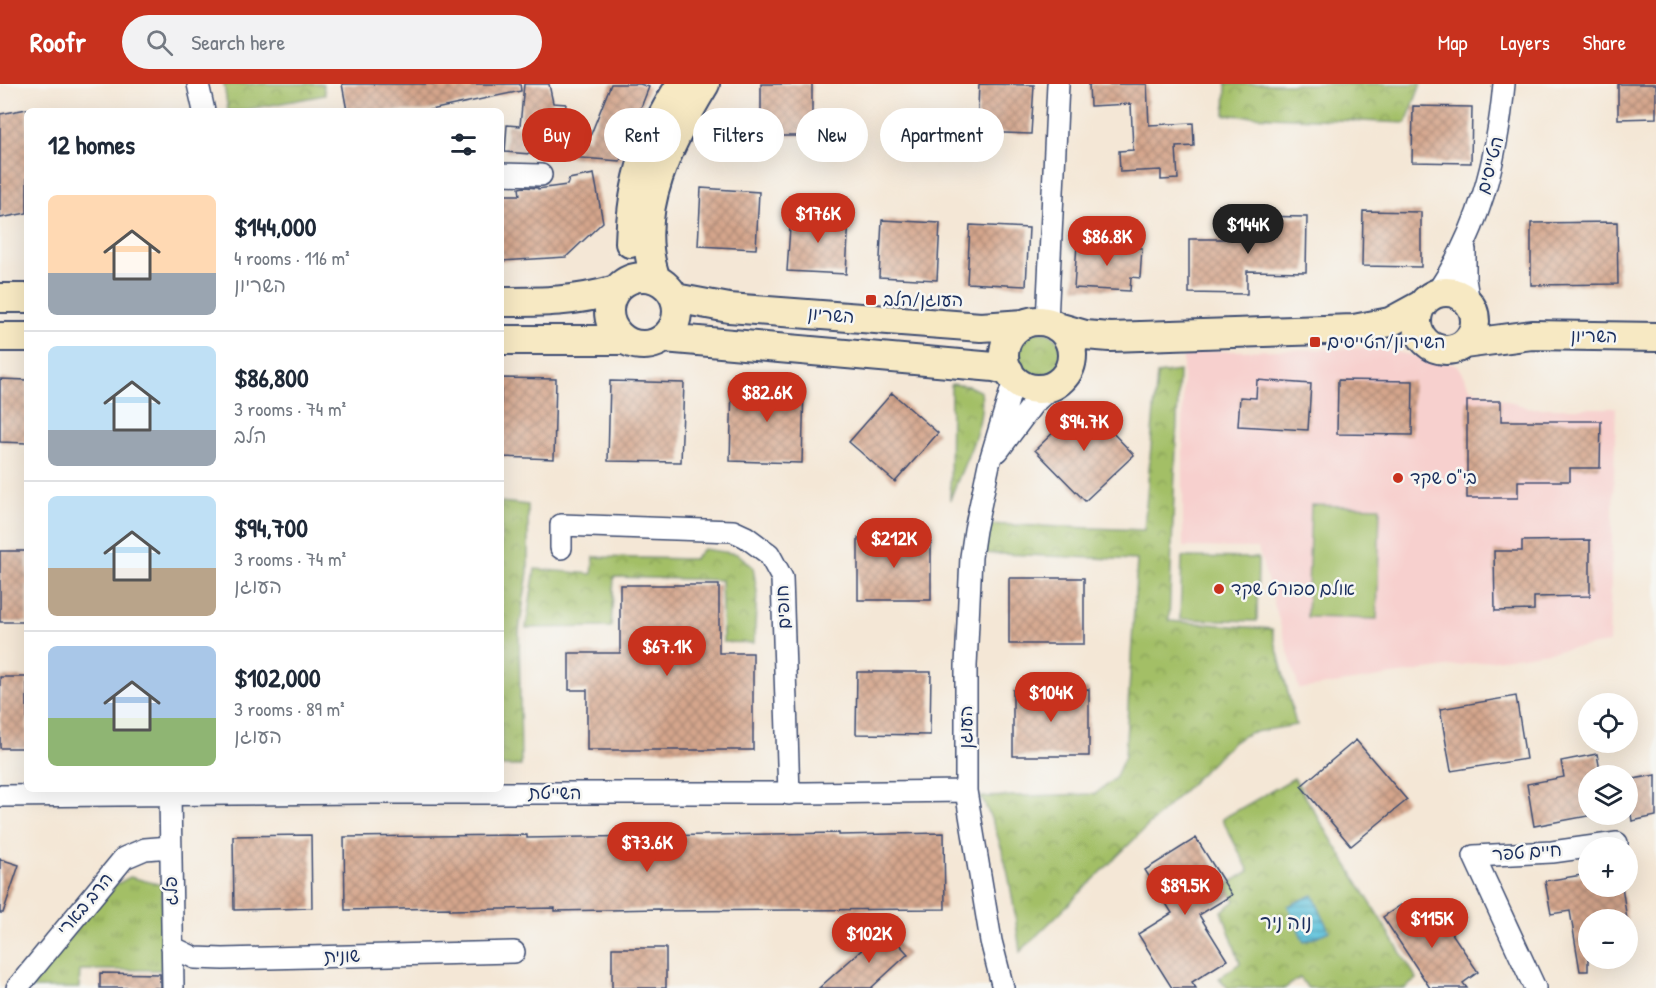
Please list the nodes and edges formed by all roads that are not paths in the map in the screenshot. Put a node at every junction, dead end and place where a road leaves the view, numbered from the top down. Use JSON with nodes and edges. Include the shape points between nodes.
{"nodes":[{"id":1,"x":198,"y":84,"type":"edge"},
{"id":2,"x":681,"y":84,"type":"edge"},
{"id":3,"x":705,"y":84,"type":"edge"},
{"id":4,"x":1058,"y":84,"type":"edge"},
{"id":5,"x":1504,"y":84,"type":"edge"},
{"id":6,"x":203,"y":108,"type":"edge"},
{"id":7,"x":504,"y":174,"type":"edge"},
{"id":8,"x":541,"y":175,"type":"dead end"},
{"id":9,"x":1466,"y":243,"type":"junction"},
{"id":10,"x":621,"y":285,"type":"junction"},
{"id":11,"x":665,"y":289,"type":"junction"},
{"id":12,"x":0,"y":298,"type":"edge"},
{"id":13,"x":24,"y":298,"type":"edge"},
{"id":14,"x":1429,"y":299,"type":"junction"},
{"id":15,"x":504,"y":302,"type":"edge"},
{"id":16,"x":1472,"y":308,"type":"junction"},
{"id":17,"x":1043,"y":324,"type":"junction"},
{"id":18,"x":1354,"y":329,"type":"junction"},
{"id":19,"x":1532,"y":335,"type":"junction"},
{"id":20,"x":1158,"y":336,"type":"junction"},
{"id":21,"x":0,"y":337,"type":"edge"},
{"id":22,"x":24,"y":337,"type":"edge"},
{"id":23,"x":1656,"y":337,"type":"edge"},
{"id":24,"x":664,"y":338,"type":"junction"},
{"id":25,"x":504,"y":340,"type":"edge"},
{"id":26,"x":624,"y":340,"type":"junction"},
{"id":27,"x":1427,"y":342,"type":"junction"},
{"id":28,"x":1464,"y":344,"type":"junction"},
{"id":29,"x":1010,"y":373,"type":"junction"},
{"id":30,"x":1060,"y":379,"type":"junction"},
{"id":31,"x":989,"y":464,"type":"junction"},
{"id":32,"x":561,"y":548,"type":"dead end"},
{"id":33,"x":966,"y":790,"type":"junction"},
{"id":34,"x":75,"y":792,"type":"edge"},
{"id":35,"x":170,"y":794,"type":"junction"},
{"id":36,"x":789,"y":794,"type":"junction"},
{"id":37,"x":0,"y":796,"type":"edge"},
{"id":38,"x":170,"y":846,"type":"junction"},
{"id":39,"x":1578,"y":848,"type":"edge"},
{"id":40,"x":172,"y":947,"type":"junction"},
{"id":41,"x":514,"y":952,"type":"dead end"},
{"id":42,"x":17,"y":988,"type":"edge"},
{"id":43,"x":173,"y":988,"type":"edge"},
{"id":44,"x":1003,"y":988,"type":"edge"},
{"id":45,"x":1535,"y":988,"type":"edge"}],
"edges":[{"from":1,"to":6,"type":"street"},
{"from":2,"to":10,"type":"street","via":[[642,159],[633,197],[630,267]]},
{"from":3,"to":11,"type":"street","via":[[672,141],[650,213],[651,267]]},
{"from":4,"to":17,"type":"street"},
{"from":5,"to":9,"type":"street","name":"הטייסים","via":[[1492,167]]},
{"from":7,"to":8,"type":"street"},
{"from":9,"to":14,"type":"street","name":"הטייסים"},
{"from":9,"to":16,"type":"street","name":"הטייסים","via":[[1465,279]]},
{"from":10,"to":11,"type":"street","via":[[637,278]]},
{"from":10,"to":15,"type":"street","via":[[586,298]]},
{"from":10,"to":26,"type":"street","via":[[608,313],[613,329]]},
{"from":11,"to":17,"type":"street","name":"השריון","via":[[729,308],[981,327]]},
{"from":11,"to":24,"type":"street","via":[[677,305],[676,320]]},
{"from":12,"to":13,"type":"street"},
{"from":14,"to":16,"type":"street","via":[[1444,292],[1455,294]]},
{"from":14,"to":18,"type":"street","name":"השריון","via":[[1390,322]]},
{"from":14,"to":27,"type":"street","via":[[1418,313],[1420,334]]},
{"from":16,"to":19,"type":"street","name":"השריון","via":[[1492,326]]},
{"from":16,"to":28,"type":"street","via":[[1474,331]]},
{"from":17,"to":20,"type":"street","name":"השריון","via":[[1110,338]]},
{"from":17,"to":29,"type":"street","via":[[1015,330],[1006,344],[1005,361]]},
{"from":17,"to":30,"type":"street","via":[[1068,339],[1072,350],[1071,361]]},
{"from":18,"to":20,"type":"street","name":"השריון"},
{"from":18,"to":27,"type":"street","name":"השריון"},
{"from":19,"to":23,"type":"street","name":"השריון"},
{"from":19,"to":28,"type":"street","name":"השריון"},
{"from":20,"to":30,"type":"street","name":"השריון","via":[[1089,359]]},
{"from":21,"to":22,"type":"street"},
{"from":24,"to":26,"type":"street","via":[[644,345]]},
{"from":24,"to":29,"type":"street","via":[[994,366]]},
{"from":25,"to":26,"type":"street"},
{"from":27,"to":28,"type":"street","via":[[1445,350]]},
{"from":29,"to":30,"type":"street","via":[[1033,388]]},
{"from":29,"to":31,"type":"street","name":"העוגן","via":[[1011,394]]},
{"from":30,"to":31,"type":"street","name":"העוגן","via":[[1033,404]]},
{"from":31,"to":33,"type":"street","name":"העוגן","via":[[971,557]]},
{"from":32,"to":36,"type":"street","name":"חופים","via":[[561,525],[687,528],[733,531],[769,554],[782,578]]},
{"from":33,"to":36,"type":"street","name":"השייטת"},
{"from":33,"to":44,"type":"street","name":"העוגן","via":[[991,941]]},
{"from":34,"to":35,"type":"street","name":"השייטת"},
{"from":34,"to":37,"type":"street","name":"השייטת"},
{"from":35,"to":36,"type":"street","name":"השייטת"},
{"from":35,"to":38,"type":"street","name":"פלג"},
{"from":38,"to":40,"type":"street","name":"פלג"},
{"from":38,"to":42,"type":"street","name":"הרב בארי","via":[[145,849],[124,858]]},
{"from":39,"to":45,"type":"street","name":"חיים טפר","via":[[1474,856]]},
{"from":40,"to":41,"type":"street","name":"שונית","via":[[195,958],[223,959]]},
{"from":40,"to":43,"type":"street","name":"פלג"}]}
